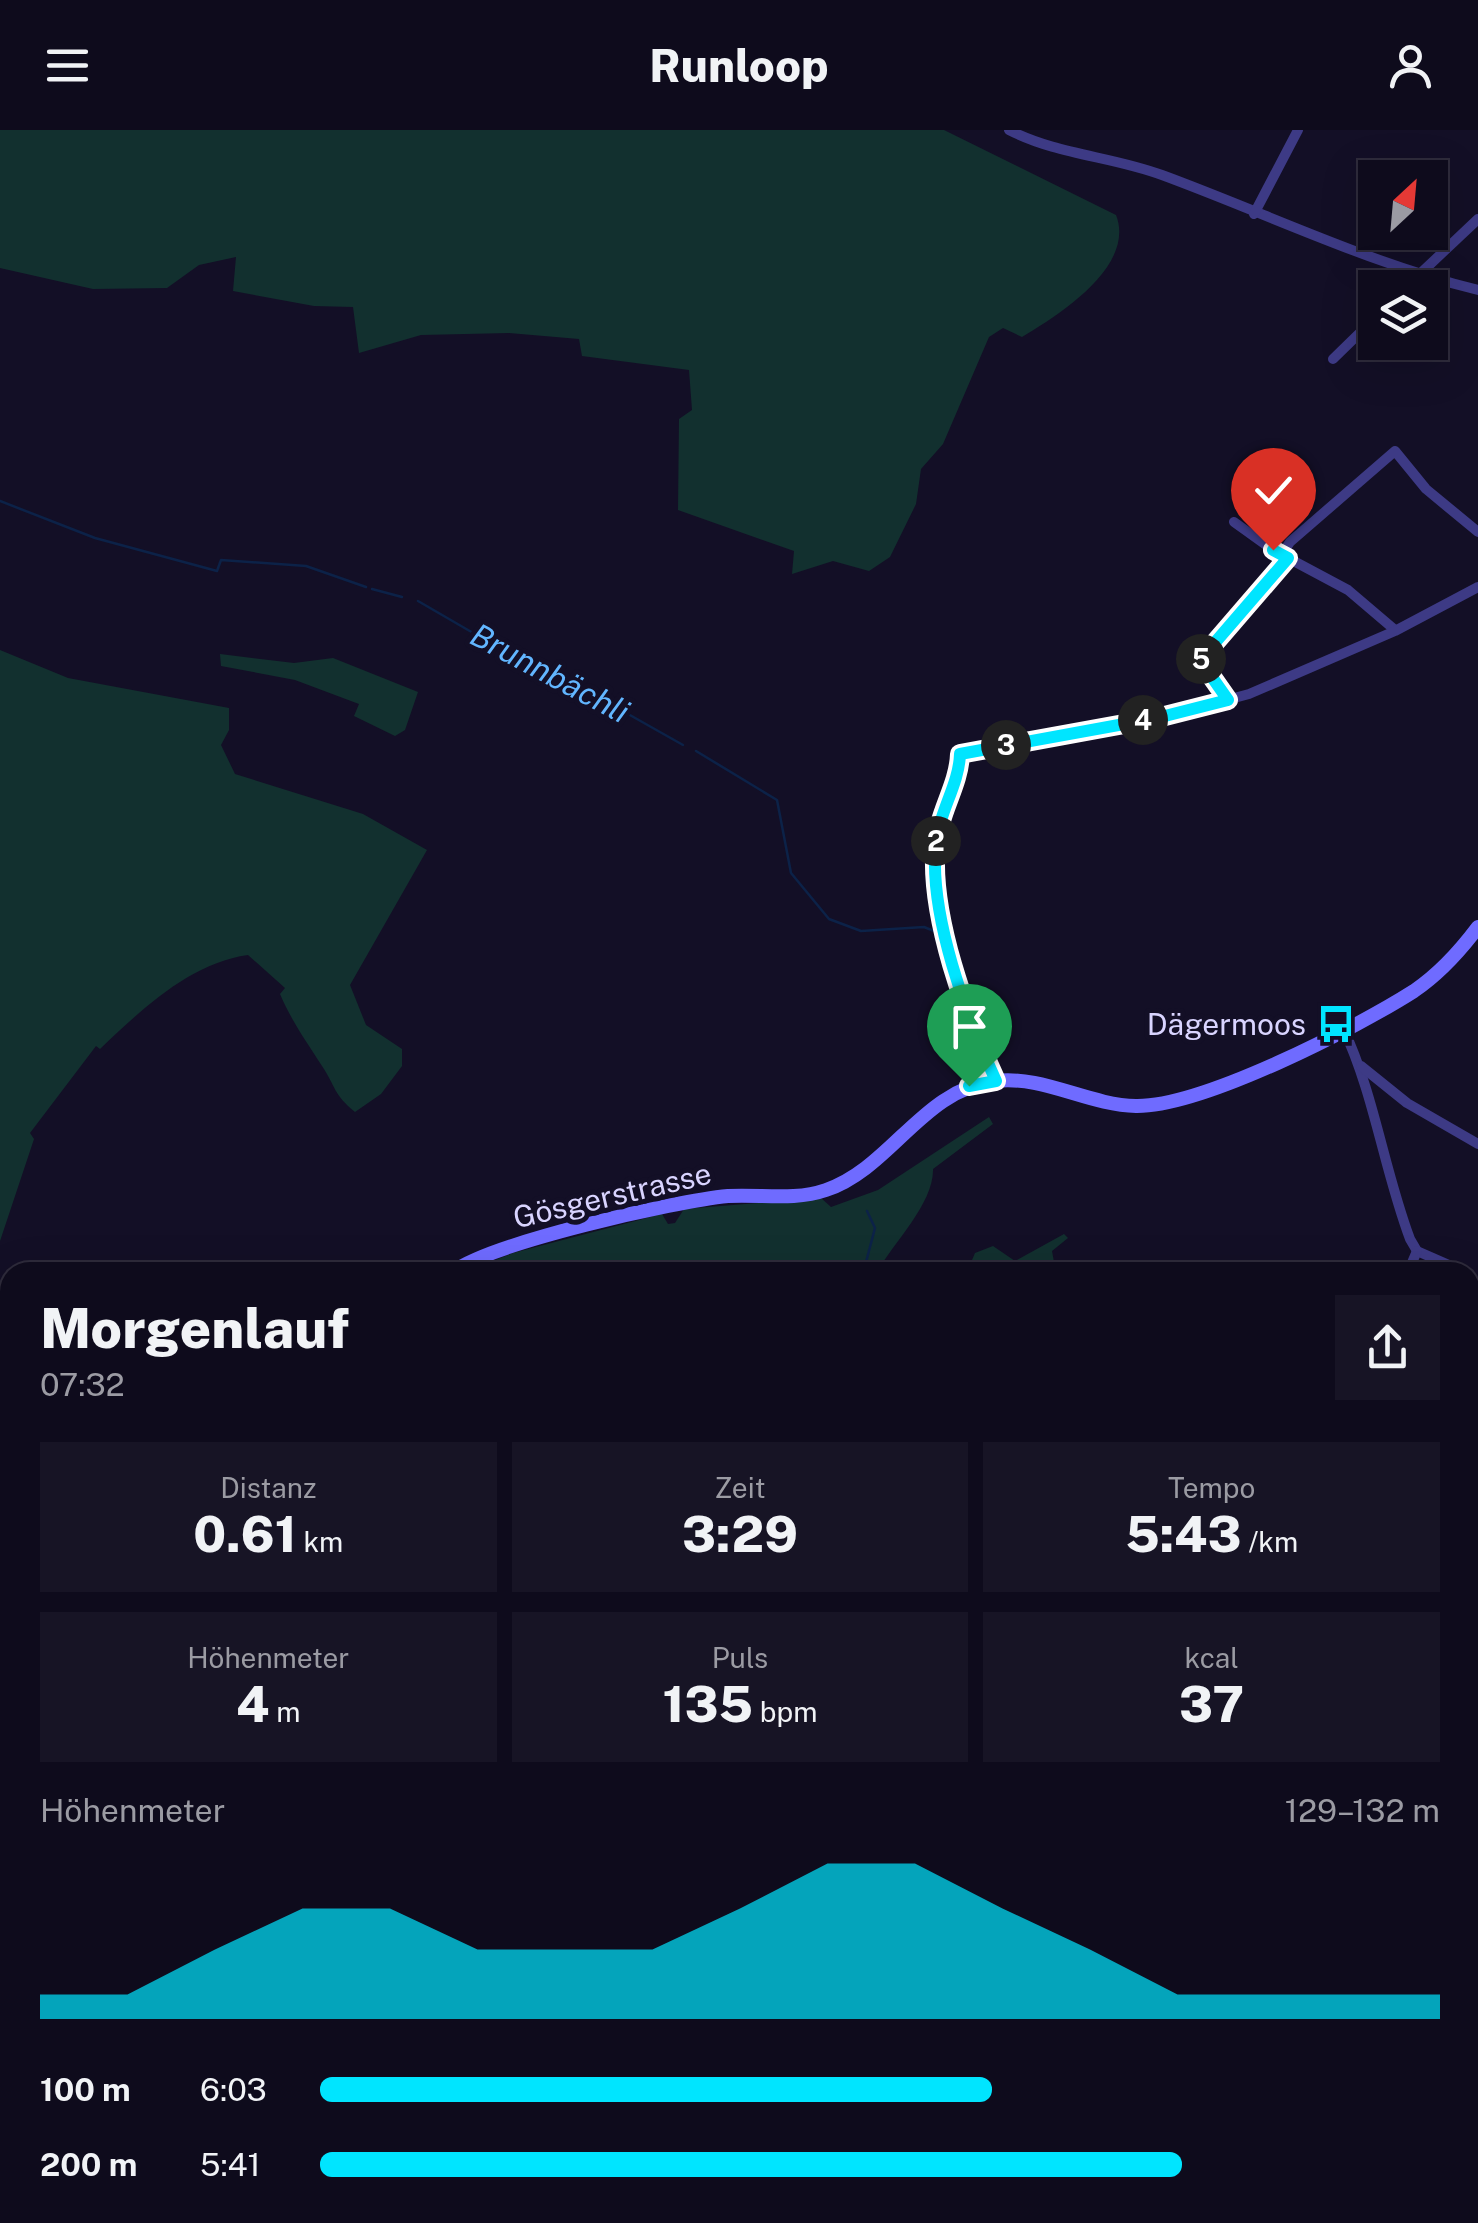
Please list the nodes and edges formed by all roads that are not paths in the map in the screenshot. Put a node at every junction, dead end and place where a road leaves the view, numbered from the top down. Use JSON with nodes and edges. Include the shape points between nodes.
{"nodes":[{"id":1,"x":1009,"y":130,"type":"edge"},
{"id":2,"x":1298,"y":130,"type":"edge"},
{"id":3,"x":1254,"y":214,"type":"junction"},
{"id":4,"x":1478,"y":219,"type":"edge"},
{"id":5,"x":1407,"y":270,"type":"edge"},
{"id":6,"x":1422,"y":270,"type":"edge"},
{"id":7,"x":1448,"y":282,"type":"edge"},
{"id":8,"x":1478,"y":290,"type":"edge"},
{"id":9,"x":1358,"y":335,"type":"edge"},
{"id":10,"x":1333,"y":359,"type":"dead end"},
{"id":11,"x":1234,"y":522,"type":"dead end"},
{"id":12,"x":1478,"y":532,"type":"edge"},
{"id":13,"x":1285,"y":556,"type":"junction"},
{"id":14,"x":1478,"y":587,"type":"edge"},
{"id":15,"x":1395,"y":630,"type":"junction"},
{"id":16,"x":1228,"y":700,"type":"junction"},
{"id":17,"x":1476,"y":933,"type":"edge"},
{"id":18,"x":1343,"y":1028,"type":"junction"},
{"id":19,"x":1361,"y":1065,"type":"junction"},
{"id":20,"x":996,"y":1081,"type":"junction"},
{"id":21,"x":1478,"y":1144,"type":"edge"},
{"id":22,"x":1417,"y":1251,"type":"junction"},
{"id":23,"x":469,"y":1262,"type":"edge"},
{"id":24,"x":1412,"y":1262,"type":"edge"},
{"id":25,"x":1441,"y":1262,"type":"edge"}],
"edges":[{"from":1,"to":3,"type":"street","via":[[1056,150],[1148,170]]},
{"from":2,"to":3,"type":"street"},
{"from":3,"to":5,"type":"street"},
{"from":4,"to":6,"type":"street"},
{"from":7,"to":8,"type":"street"},
{"from":9,"to":10,"type":"street"},
{"from":11,"to":13,"type":"street"},
{"from":12,"to":13,"type":"street","via":[[1426,490],[1395,451],[1290,542]]},
{"from":13,"to":15,"type":"street","via":[[1348,590]]},
{"from":13,"to":16,"type":"street","via":[[1200,660]]},
{"from":14,"to":15,"type":"street"},
{"from":15,"to":16,"type":"street"},
{"from":16,"to":20,"type":"street","via":[[960,754],[936,837],[936,886],[967,1019]]},
{"from":17,"to":18,"type":"main road","name":"Gösgerstrasse","via":[[1413,992]]},
{"from":18,"to":19,"type":"street"},
{"from":18,"to":20,"type":"main road","name":"Gösgerstrasse","via":[[1203,1094],[1168,1103],[1121,1105]]},
{"from":19,"to":21,"type":"street","via":[[1407,1103]]},
{"from":19,"to":22,"type":"street","via":[[1393,1194]]},
{"from":20,"to":23,"type":"main road","name":"Gösgerstrasse","via":[[942,1101],[851,1179],[828,1190],[710,1199]]},
{"from":22,"to":24,"type":"street"},
{"from":22,"to":25,"type":"street"}]}
